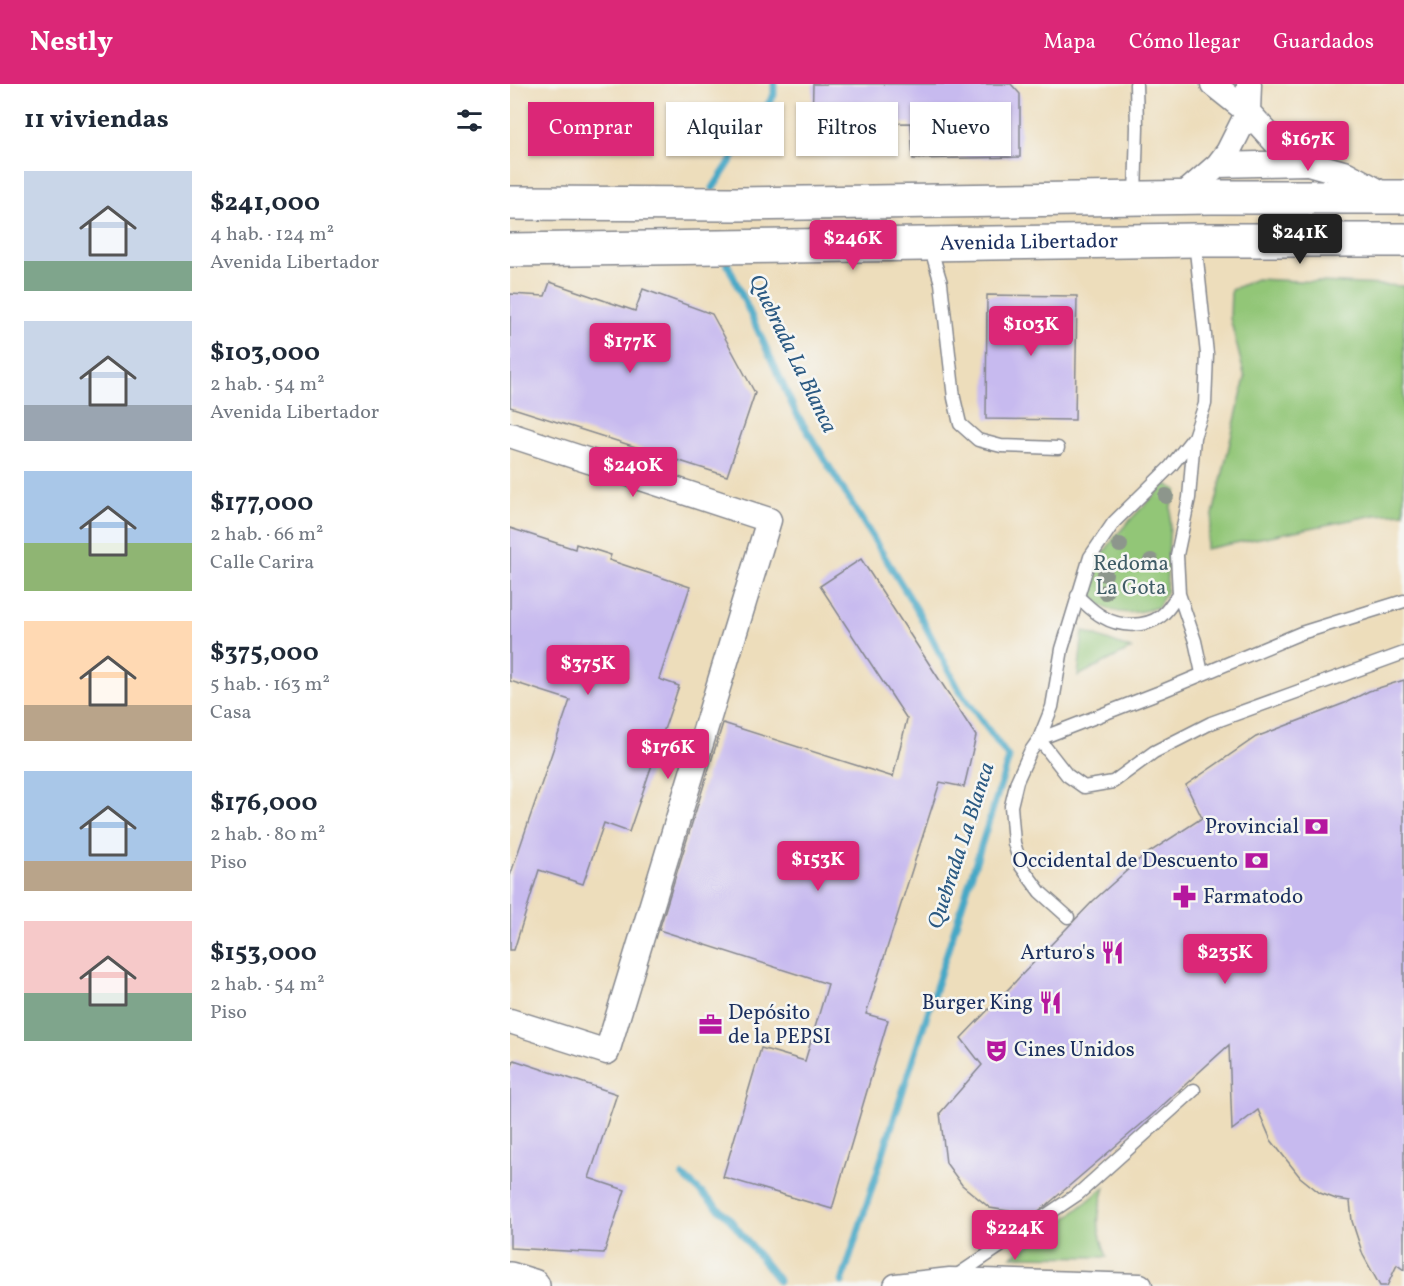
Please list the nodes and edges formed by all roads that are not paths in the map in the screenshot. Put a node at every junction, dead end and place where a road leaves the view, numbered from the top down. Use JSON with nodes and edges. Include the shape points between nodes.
{"nodes":[{"id":1,"x":1136,"y":84,"type":"edge"},
{"id":2,"x":1213,"y":84,"type":"edge"},
{"id":3,"x":1249,"y":84,"type":"edge"},
{"id":4,"x":1248,"y":112,"type":"junction"},
{"id":5,"x":1308,"y":163,"type":"junction"},
{"id":6,"x":1218,"y":165,"type":"junction"},
{"id":7,"x":1397,"y":197,"type":"edge"},
{"id":8,"x":1180,"y":198,"type":"junction"},
{"id":9,"x":1134,"y":199,"type":"junction"},
{"id":10,"x":510,"y":202,"type":"edge"},
{"id":11,"x":1195,"y":240,"type":"junction"},
{"id":12,"x":1404,"y":240,"type":"edge"},
{"id":13,"x":929,"y":245,"type":"junction"},
{"id":14,"x":510,"y":250,"type":"edge"},
{"id":15,"x":510,"y":435,"type":"edge"},
{"id":16,"x":1194,"y":437,"type":"junction"},
{"id":17,"x":1058,"y":448,"type":"dead end"},
{"id":18,"x":1179,"y":594,"type":"junction"},
{"id":19,"x":1077,"y":596,"type":"junction"},
{"id":20,"x":1404,"y":601,"type":"edge"},
{"id":21,"x":1404,"y":653,"type":"edge"},
{"id":22,"x":1202,"y":673,"type":"junction"},
{"id":23,"x":1038,"y":739,"type":"junction"},
{"id":24,"x":1068,"y":917,"type":"dead end"},
{"id":25,"x":510,"y":1021,"type":"edge"},
{"id":26,"x":1194,"y":1090,"type":"dead end"},
{"id":27,"x":510,"y":1279,"type":"edge"},
{"id":28,"x":950,"y":1280,"type":"junction"},
{"id":29,"x":533,"y":1286,"type":"edge"},
{"id":30,"x":896,"y":1286,"type":"edge"},
{"id":31,"x":1140,"y":1286,"type":"edge"}],
"edges":[{"from":1,"to":9,"type":"lane"},
{"from":2,"to":4,"type":"street"},
{"from":3,"to":4,"type":"street"},
{"from":4,"to":5,"type":"street","via":[[1279,146]]},
{"from":4,"to":6,"type":"street"},
{"from":5,"to":6,"type":"street"},
{"from":5,"to":7,"type":"street","via":[[1347,174]]},
{"from":6,"to":8,"type":"street"},
{"from":7,"to":8,"type":"main road","name":"Avenida Libertador"},
{"from":8,"to":9,"type":"main road","name":"Avenida Libertador"},
{"from":9,"to":10,"type":"main road","name":"Avenida Libertador","via":[[737,204]]},
{"from":11,"to":12,"type":"main road","name":"Avenida Libertador"},
{"from":11,"to":13,"type":"main road","name":"Avenida Libertador"},
{"from":11,"to":16,"type":"lane","via":[[1207,354],[1205,404]]},
{"from":13,"to":14,"type":"main road","name":"Avenida Libertador"},
{"from":13,"to":17,"type":"lane","via":[[941,283],[960,424],[978,440],[1001,446]]},
{"from":15,"to":25,"type":"street","via":[[769,520],[606,1052]]},
{"from":16,"to":18,"type":"lane","via":[[1189,498],[1177,555]]},
{"from":16,"to":19,"type":"lane","via":[[1171,466],[1114,522],[1090,557]]},
{"from":18,"to":19,"type":"lane","via":[[1162,615],[1149,623],[1135,624],[1103,617]]},
{"from":18,"to":22,"type":"lane"},
{"from":19,"to":23,"type":"lane","via":[[1052,707]]},
{"from":20,"to":22,"type":"lane","via":[[1301,633]]},
{"from":21,"to":23,"type":"lane","via":[[1211,723],[1154,752],[1113,782],[1084,787],[1067,775]]},
{"from":22,"to":23,"type":"lane"},
{"from":23,"to":24,"type":"lane","via":[[1017,781],[1011,806],[1014,843],[1021,866],[1040,892]]},
{"from":26,"to":28,"type":"lane","via":[[1078,1194]]},
{"from":27,"to":29,"type":"main road"},
{"from":28,"to":30,"type":"street"},
{"from":28,"to":31,"type":"street"}]}
